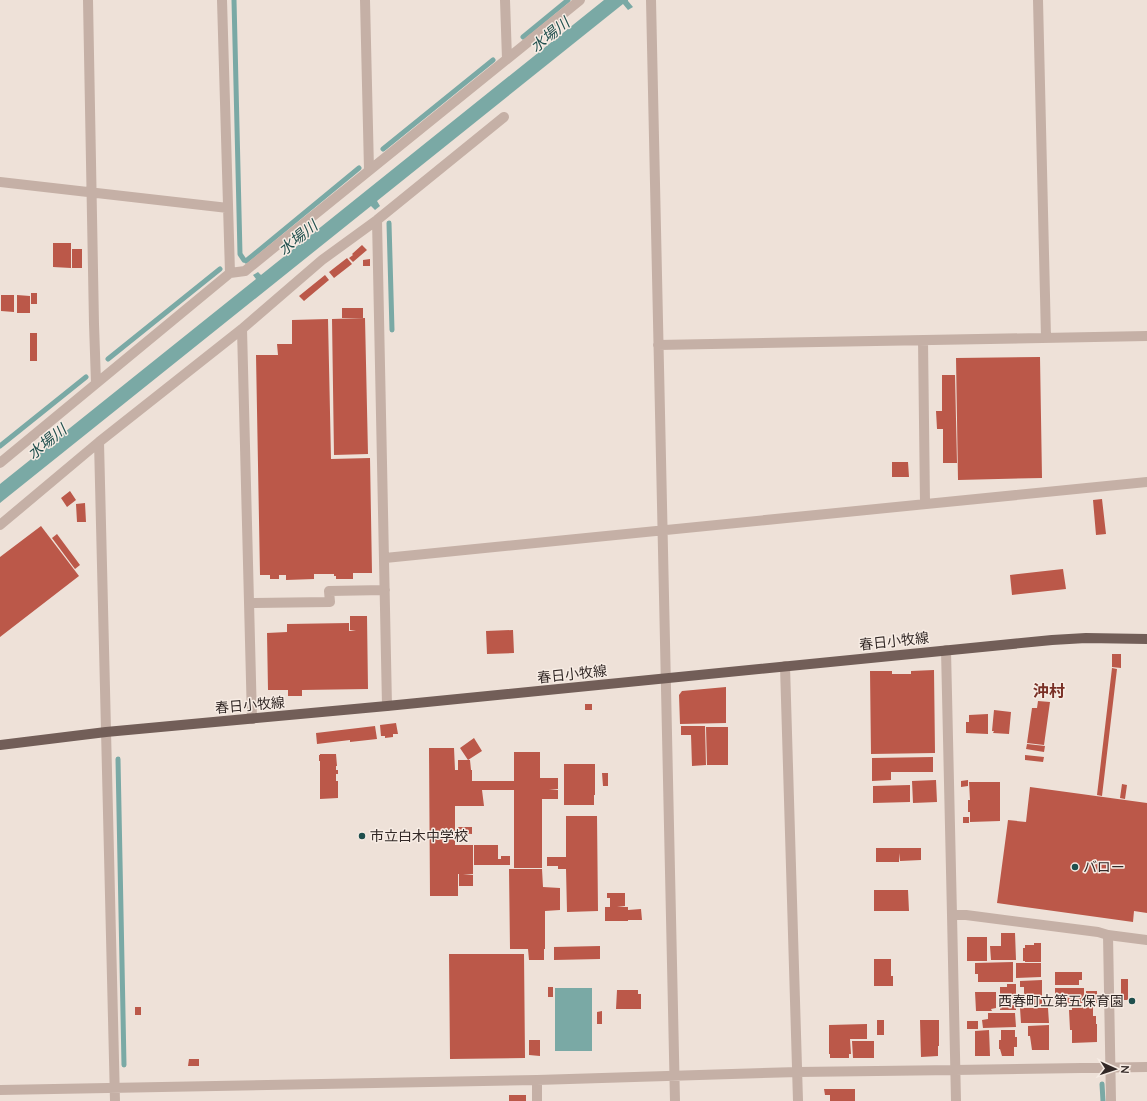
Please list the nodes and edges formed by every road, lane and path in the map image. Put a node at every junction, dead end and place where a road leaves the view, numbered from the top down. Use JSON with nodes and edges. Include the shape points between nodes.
{"nodes":[{"id":1,"x":88,"y":0,"type":"edge"},
{"id":2,"x":222,"y":0,"type":"edge"},
{"id":3,"x":365,"y":0,"type":"edge"},
{"id":4,"x":505,"y":0,"type":"edge"},
{"id":5,"x":580,"y":0,"type":"edge"},
{"id":6,"x":1038,"y":0,"type":"edge"},
{"id":7,"x":653,"y":3,"type":"edge"},
{"id":8,"x":507,"y":59,"type":"junction"},
{"id":9,"x":504,"y":117,"type":"dead end"},
{"id":10,"x":369,"y":170,"type":"junction"},
{"id":11,"x":0,"y":182,"type":"edge"},
{"id":12,"x":92,"y":192,"type":"junction"},
{"id":13,"x":228,"y":208,"type":"junction"},
{"id":14,"x":377,"y":220,"type":"junction"},
{"id":15,"x":230,"y":273,"type":"junction"},
{"id":16,"x":242,"y":329,"type":"junction"},
{"id":17,"x":1147,"y":336,"type":"edge"},
{"id":18,"x":1046,"y":338,"type":"junction"},
{"id":19,"x":923,"y":340,"type":"junction"},
{"id":20,"x":658,"y":345,"type":"junction"},
{"id":21,"x":96,"y":383,"type":"junction"},
{"id":22,"x":99,"y":442,"type":"junction"},
{"id":23,"x":0,"y":463,"type":"edge"},
{"id":24,"x":1147,"y":482,"type":"edge"},
{"id":25,"x":925,"y":504,"type":"junction"},
{"id":26,"x":0,"y":525,"type":"edge"},
{"id":27,"x":662,"y":530,"type":"junction"},
{"id":28,"x":385,"y":558,"type":"junction"},
{"id":29,"x":385,"y":590,"type":"junction"},
{"id":30,"x":249,"y":603,"type":"junction"},
{"id":31,"x":1147,"y":639,"type":"edge"},
{"id":32,"x":946,"y":650,"type":"junction"},
{"id":33,"x":785,"y":666,"type":"junction"},
{"id":34,"x":666,"y":678,"type":"junction"},
{"id":35,"x":387,"y":706,"type":"junction"},
{"id":36,"x":252,"y":719,"type":"junction"},
{"id":37,"x":106,"y":732,"type":"junction"},
{"id":38,"x":0,"y":745,"type":"edge"},
{"id":39,"x":952,"y":915,"type":"junction"},
{"id":40,"x":1108,"y":935,"type":"junction"},
{"id":41,"x":1147,"y":940,"type":"edge"},
{"id":42,"x":1147,"y":1067,"type":"edge"},
{"id":43,"x":1110,"y":1068,"type":"junction"},
{"id":44,"x":955,"y":1070,"type":"junction"},
{"id":45,"x":798,"y":1072,"type":"junction"},
{"id":46,"x":675,"y":1076,"type":"junction"},
{"id":47,"x":537,"y":1080,"type":"junction"},
{"id":48,"x":114,"y":1088,"type":"junction"},
{"id":49,"x":0,"y":1090,"type":"edge"},
{"id":50,"x":115,"y":1101,"type":"edge"},
{"id":51,"x":537,"y":1101,"type":"edge"},
{"id":52,"x":675,"y":1101,"type":"edge"},
{"id":53,"x":798,"y":1101,"type":"edge"},
{"id":54,"x":956,"y":1101,"type":"edge"},
{"id":55,"x":1111,"y":1101,"type":"edge"}],
"edges":[{"from":1,"to":12,"type":"street"},
{"from":2,"to":13,"type":"street"},
{"from":3,"to":10,"type":"street"},
{"from":4,"to":8,"type":"street"},
{"from":5,"to":8,"type":"street"},
{"from":6,"to":18,"type":"street"},
{"from":7,"to":20,"type":"street"},
{"from":8,"to":10,"type":"street"},
{"from":9,"to":14,"type":"street"},
{"from":10,"to":15,"type":"street","via":[[245,271]]},
{"from":11,"to":12,"type":"street"},
{"from":12,"to":13,"type":"street"},
{"from":12,"to":21,"type":"street"},
{"from":13,"to":15,"type":"street"},
{"from":14,"to":16,"type":"street","via":[[322,260]]},
{"from":14,"to":28,"type":"street"},
{"from":15,"to":21,"type":"street"},
{"from":16,"to":22,"type":"street"},
{"from":16,"to":30,"type":"street"},
{"from":17,"to":18,"type":"street"},
{"from":18,"to":19,"type":"street"},
{"from":19,"to":20,"type":"street"},
{"from":19,"to":25,"type":"street"},
{"from":20,"to":27,"type":"street"},
{"from":21,"to":23,"type":"street"},
{"from":22,"to":26,"type":"street"},
{"from":22,"to":37,"type":"street"},
{"from":24,"to":25,"type":"street"},
{"from":25,"to":27,"type":"street"},
{"from":27,"to":28,"type":"street"},
{"from":27,"to":34,"type":"street"},
{"from":28,"to":29,"type":"street"},
{"from":29,"to":30,"type":"street","via":[[329,591],[330,602]]},
{"from":29,"to":35,"type":"street"},
{"from":30,"to":36,"type":"street"},
{"from":31,"to":32,"type":"main road","name":"春日小牧線","via":[[1086,638]]},
{"from":32,"to":33,"type":"main road","name":"春日小牧線"},
{"from":32,"to":39,"type":"street"},
{"from":33,"to":34,"type":"main road","name":"春日小牧線"},
{"from":33,"to":45,"type":"street"},
{"from":34,"to":35,"type":"main road","name":"春日小牧線"},
{"from":34,"to":46,"type":"street"},
{"from":35,"to":36,"type":"main road","name":"春日小牧線"},
{"from":36,"to":37,"type":"main road","name":"春日小牧線"},
{"from":37,"to":38,"type":"main road","name":"春日小牧線"},
{"from":37,"to":48,"type":"street"},
{"from":39,"to":40,"type":"street"},
{"from":39,"to":44,"type":"street"},
{"from":40,"to":41,"type":"street"},
{"from":40,"to":43,"type":"street"},
{"from":42,"to":43,"type":"street"},
{"from":43,"to":44,"type":"street"},
{"from":43,"to":55,"type":"street"},
{"from":44,"to":45,"type":"street"},
{"from":44,"to":54,"type":"street"},
{"from":45,"to":46,"type":"street"},
{"from":45,"to":53,"type":"street"},
{"from":46,"to":47,"type":"street"},
{"from":46,"to":52,"type":"street"},
{"from":47,"to":48,"type":"street"},
{"from":47,"to":51,"type":"street"},
{"from":48,"to":49,"type":"street"},
{"from":48,"to":50,"type":"street"}]}
